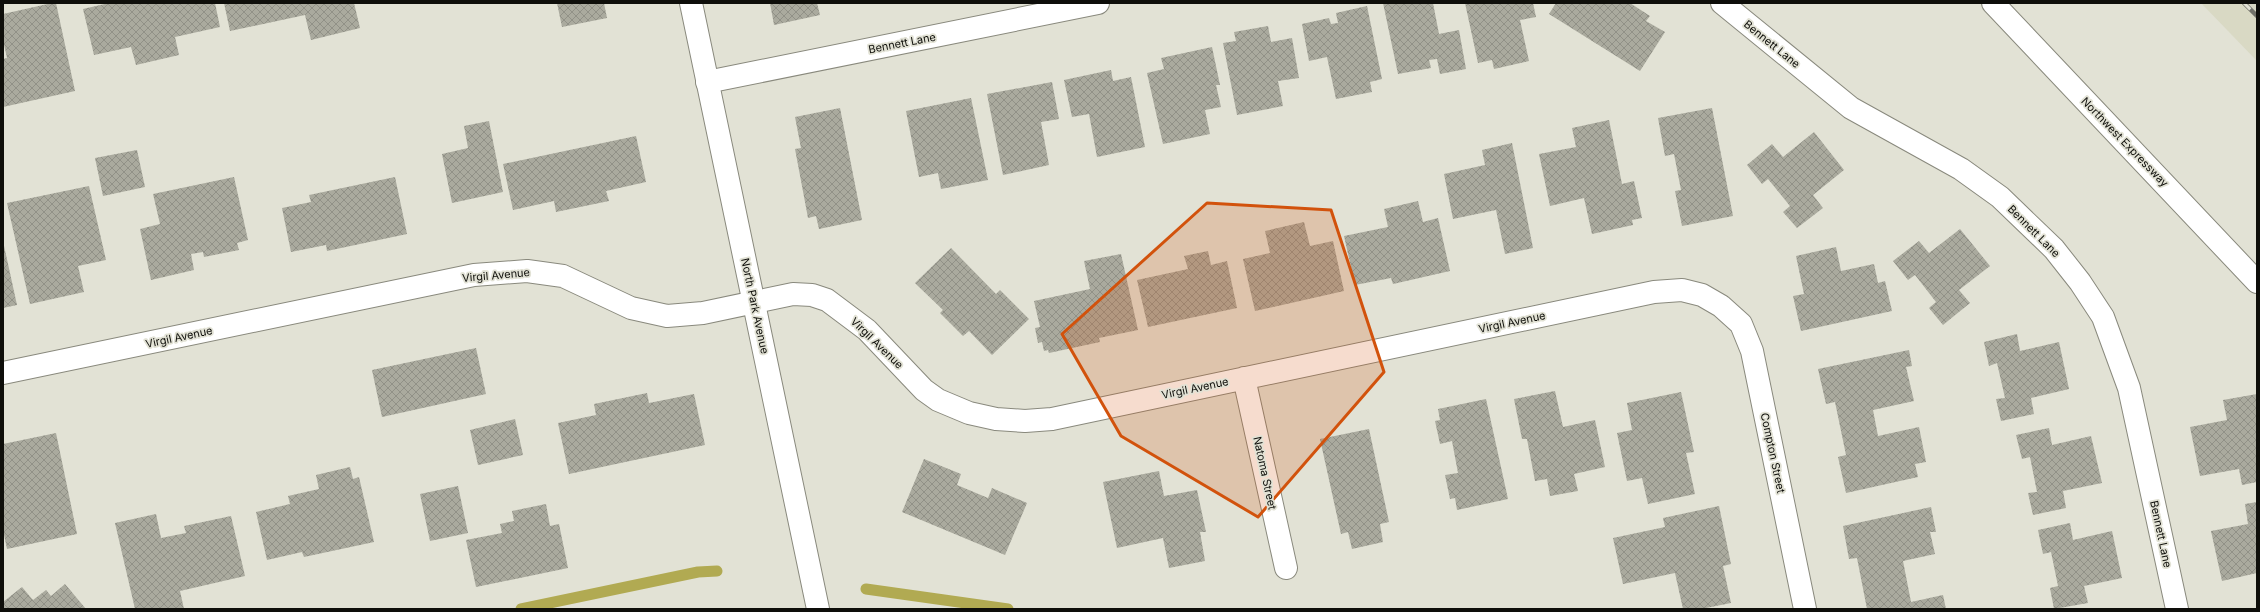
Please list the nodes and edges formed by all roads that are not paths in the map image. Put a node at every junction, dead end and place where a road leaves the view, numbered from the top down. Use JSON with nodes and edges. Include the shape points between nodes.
{"nodes":[{"id":1,"x":691,"y":3,"type":"edge"},
{"id":2,"x":1098,"y":3,"type":"edge"},
{"id":3,"x":1722,"y":3,"type":"edge"},
{"id":4,"x":1993,"y":3,"type":"edge"},
{"id":5,"x":707,"y":82,"type":"junction"},
{"id":6,"x":2257,"y":282,"type":"edge"},
{"id":7,"x":754,"y":303,"type":"junction"},
{"id":8,"x":1721,"y":306,"type":"joint"},
{"id":9,"x":3,"y":373,"type":"edge"},
{"id":10,"x":1244,"y":378,"type":"junction"},
{"id":11,"x":1286,"y":568,"type":"dead end"},
{"id":12,"x":818,"y":609,"type":"edge"},
{"id":13,"x":1805,"y":609,"type":"edge"},
{"id":14,"x":2177,"y":609,"type":"edge"}],
"edges":[{"from":1,"to":5,"type":"street","name":"North Park Avenue"},
{"from":2,"to":5,"type":"street","name":"Bennett Lane"},
{"from":3,"to":14,"type":"street","name":"Bennett Lane","via":[[1851,108],[1961,169],[2000,197],[2054,249],[2080,282],[2103,317],[2129,388]]},
{"from":4,"to":6,"type":"street","name":"Northwest Expressway"},
{"from":5,"to":7,"type":"street","name":"North Park Avenue"},
{"from":7,"to":9,"type":"street","name":"Virgil Avenue","via":[[703,313],[667,316],[631,308],[563,276],[527,271],[474,275]]},
{"from":7,"to":10,"type":"street","name":"Virgil Avenue","via":[[793,294],[812,295],[827,300],[867,330],[924,390],[938,400],[969,413],[996,419],[1052,419]]},
{"from":7,"to":12,"type":"street","name":"North Park Avenue"},
{"from":8,"to":10,"type":"street","name":"Virgil Avenue","via":[[1702,295],[1682,290],[1654,292]]},
{"from":8,"to":13,"type":"street","name":"Compton Street","via":[[1741,324],[1752,351]]},
{"from":10,"to":11,"type":"street","name":"Natoma Street"}]}
